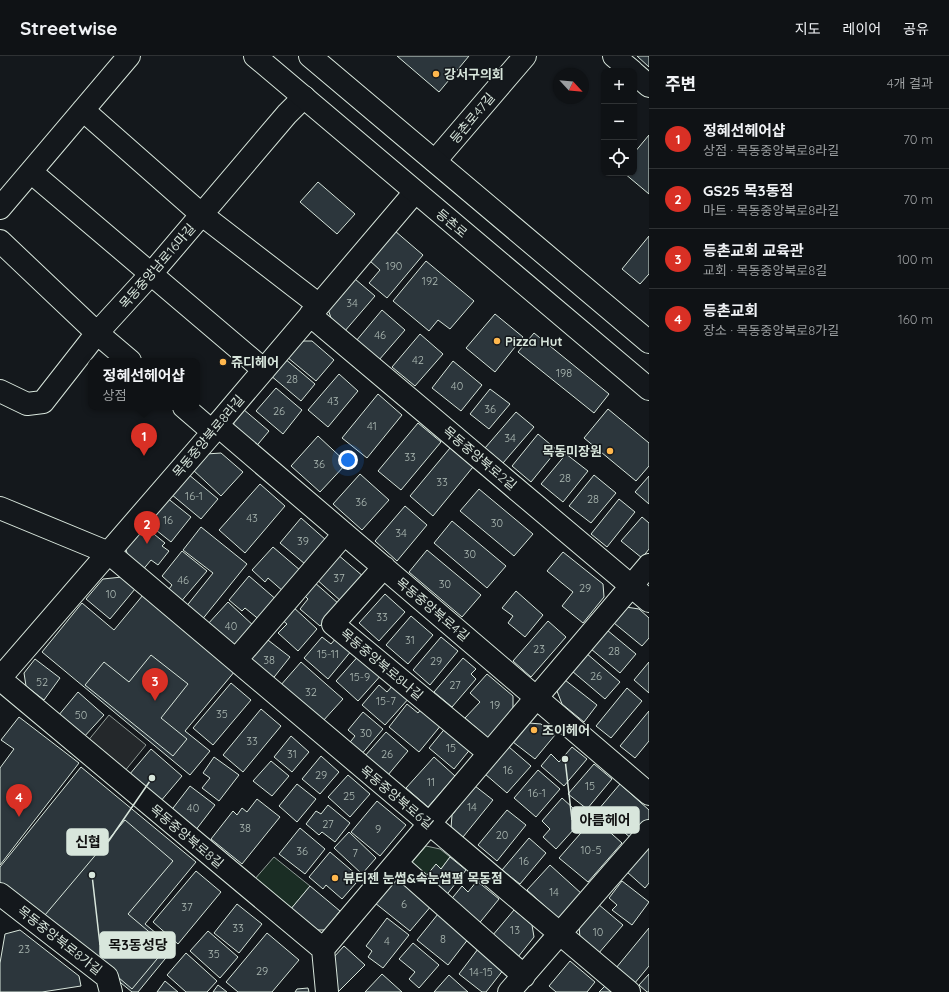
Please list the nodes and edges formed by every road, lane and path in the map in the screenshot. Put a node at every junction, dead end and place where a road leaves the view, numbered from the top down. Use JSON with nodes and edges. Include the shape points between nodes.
{"nodes":[{"id":1,"x":129,"y":56,"type":"edge"},
{"id":2,"x":255,"y":56,"type":"edge"},
{"id":3,"x":310,"y":56,"type":"edge"},
{"id":4,"x":525,"y":56,"type":"edge"},
{"id":5,"x":614,"y":56,"type":"edge"},
{"id":6,"x":628,"y":68,"type":"edge"},
{"id":7,"x":637,"y":76,"type":"edge"},
{"id":8,"x":649,"y":86,"type":"edge"},
{"id":9,"x":304,"y":97,"type":"junction"},
{"id":10,"x":84,"y":110,"type":"junction"},
{"id":11,"x":435,"y":161,"type":"junction"},
{"id":12,"x":31,"y":172,"type":"junction"},
{"id":13,"x":415,"y":192,"type":"junction"},
{"id":14,"x":0,"y":208,"type":"edge"},
{"id":15,"x":202,"y":214,"type":"junction"},
{"id":16,"x":0,"y":241,"type":"edge"},
{"id":17,"x":151,"y":274,"type":"junction"},
{"id":18,"x":314,"y":310,"type":"junction"},
{"id":19,"x":97,"y":333,"type":"junction"},
{"id":20,"x":649,"y":342,"type":"edge"},
{"id":21,"x":126,"y":358,"type":"edge"},
{"id":22,"x":264,"y":370,"type":"junction"},
{"id":23,"x":649,"y":389,"type":"edge"},
{"id":24,"x":0,"y":391,"type":"edge"},
{"id":25,"x":188,"y":410,"type":"edge"},
{"id":26,"x":215,"y":429,"type":"junction"},
{"id":27,"x":0,"y":508,"type":"edge"},
{"id":28,"x":344,"y":534,"type":"junction"},
{"id":29,"x":109,"y":553,"type":"junction"},
{"id":30,"x":649,"y":566,"type":"edge"},
{"id":31,"x":384,"y":567,"type":"junction"},
{"id":32,"x":632,"y":586,"type":"junction"},
{"id":33,"x":649,"y":600,"type":"edge"},
{"id":34,"x":236,"y":660,"type":"junction"},
{"id":35,"x":0,"y":679,"type":"edge"},
{"id":36,"x":537,"y":698,"type":"junction"},
{"id":37,"x":489,"y":753,"type":"junction"},
{"id":38,"x":649,"y":794,"type":"edge"},
{"id":39,"x":429,"y":824,"type":"junction"},
{"id":40,"x":649,"y":830,"type":"edge"},
{"id":41,"x":396,"y":863,"type":"junction"},
{"id":42,"x":0,"y":894,"type":"edge"},
{"id":43,"x":560,"y":934,"type":"junction"},
{"id":44,"x":323,"y":949,"type":"junction"},
{"id":45,"x":524,"y":976,"type":"junction"},
{"id":46,"x":110,"y":992,"type":"edge"},
{"id":47,"x":327,"y":992,"type":"edge"},
{"id":48,"x":509,"y":992,"type":"edge"},
{"id":49,"x":629,"y":992,"type":"edge"}],
"edges":[{"from":1,"to":10,"type":"street"},
{"from":2,"to":9,"type":"street","name":"등촌로"},
{"from":3,"to":11,"type":"street"},
{"from":4,"to":11,"type":"street","name":"등촌로47길"},
{"from":5,"to":6,"type":"street"},
{"from":7,"to":8,"type":"street"},
{"from":9,"to":13,"type":"street","name":"등촌로"},
{"from":9,"to":15,"type":"street","name":"목동중앙남로16마길"},
{"from":10,"to":12,"type":"street"},
{"from":10,"to":15,"type":"street","name":"목동중앙북로2길"},
{"from":11,"to":20,"type":"street"},
{"from":12,"to":14,"type":"street"},
{"from":12,"to":17,"type":"street"},
{"from":13,"to":18,"type":"street","name":"목동중앙북로8라길"},
{"from":13,"to":23,"type":"street","name":"등촌로"},
{"from":15,"to":17,"type":"street","name":"목동중앙남로16마길"},
{"from":15,"to":18,"type":"street","name":"목동중앙북로2길"},
{"from":16,"to":19,"type":"street"},
{"from":17,"to":19,"type":"street","name":"목동중앙남로16마길"},
{"from":17,"to":22,"type":"street"},
{"from":18,"to":22,"type":"street","name":"목동중앙북로8라길"},
{"from":18,"to":32,"type":"street","name":"목동중앙북로2길"},
{"from":19,"to":21,"type":"street"},
{"from":19,"to":24,"type":"street","name":"목동중앙남로16마길","via":[[43,402],[26,404]]},
{"from":22,"to":26,"type":"street","name":"목동중앙북로8라길"},
{"from":25,"to":26,"type":"street","name":"목동중앙북로4길"},
{"from":26,"to":28,"type":"street","name":"목동중앙북로4길"},
{"from":26,"to":29,"type":"street","name":"목동중앙북로8라길"},
{"from":27,"to":29,"type":"street","name":"목동중앙북로6길"},
{"from":28,"to":31,"type":"street","name":"목동중앙북로4길"},
{"from":28,"to":34,"type":"street"},
{"from":29,"to":34,"type":"street","name":"목동중앙북로6길"},
{"from":29,"to":35,"type":"street","name":"목동중앙북로8라길"},
{"from":30,"to":32,"type":"street"},
{"from":31,"to":36,"type":"street","name":"목동중앙북로4길"},
{"from":31,"to":37,"type":"street","name":"목동중앙북로8나길","via":[[333,624]]},
{"from":32,"to":33,"type":"street","name":"목동중앙북로2길"},
{"from":32,"to":36,"type":"street"},
{"from":34,"to":39,"type":"street","name":"목동중앙북로6길"},
{"from":35,"to":44,"type":"street","name":"목동중앙북로8길"},
{"from":36,"to":37,"type":"street"},
{"from":36,"to":38,"type":"street","name":"목동중앙북로4길"},
{"from":37,"to":39,"type":"street"},
{"from":39,"to":41,"type":"street"},
{"from":39,"to":43,"type":"street","name":"목동중앙북로6길"},
{"from":40,"to":43,"type":"street"},
{"from":41,"to":44,"type":"street"},
{"from":41,"to":45,"type":"street"},
{"from":42,"to":46,"type":"street","name":"목동중앙북로8가길","via":[[107,977]]},
{"from":43,"to":45,"type":"street"},
{"from":43,"to":49,"type":"street","name":"목동중앙북로6길"},
{"from":44,"to":47,"type":"street"},
{"from":45,"to":48,"type":"street"}]}
